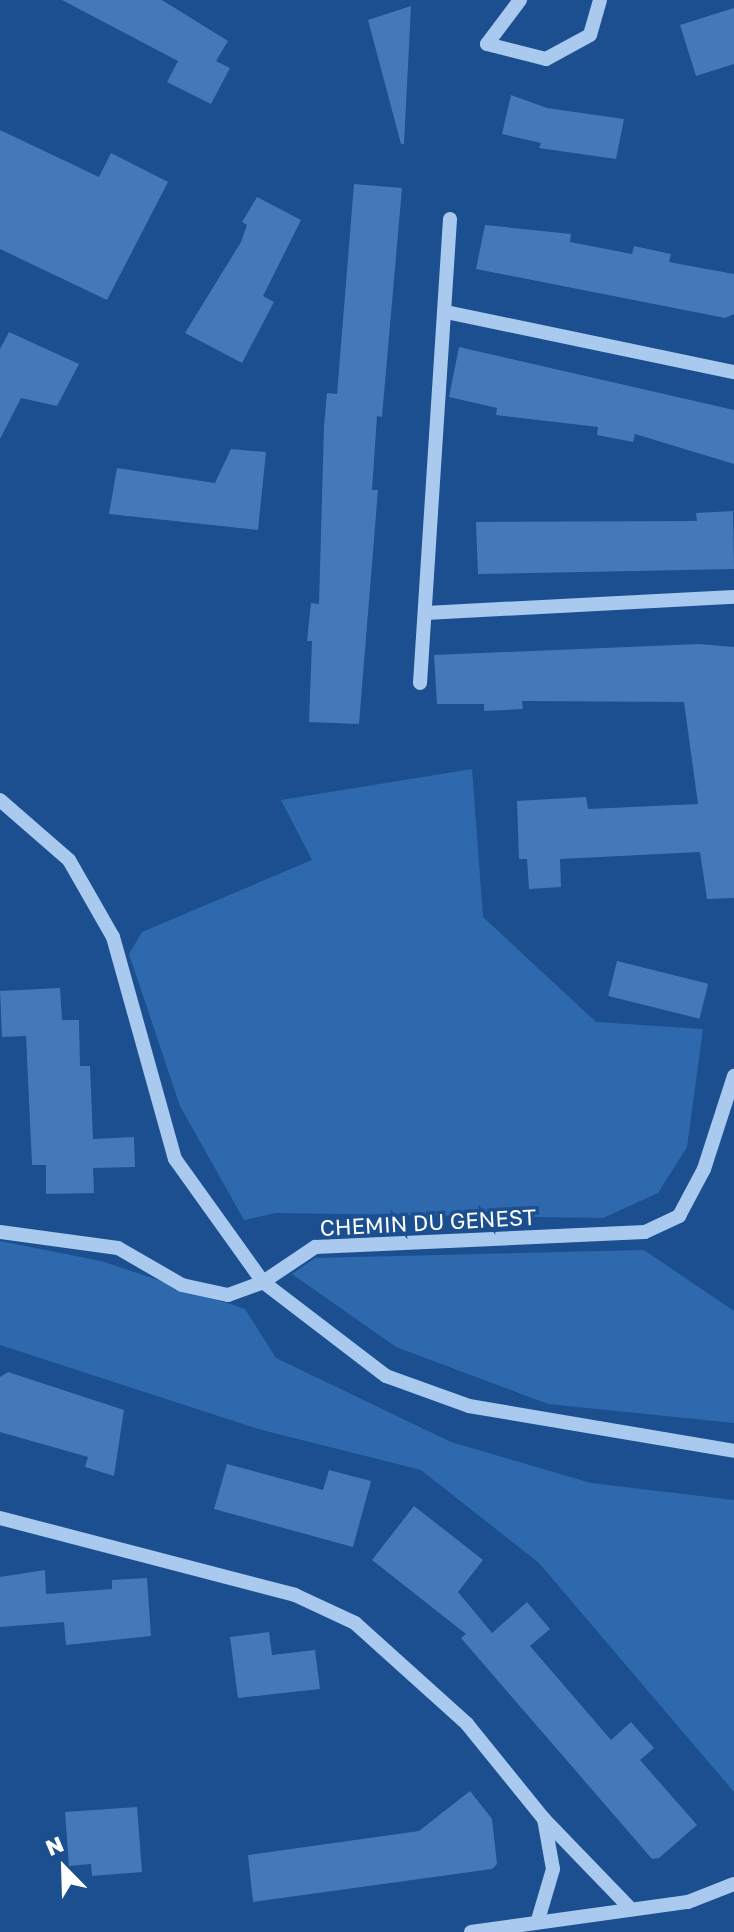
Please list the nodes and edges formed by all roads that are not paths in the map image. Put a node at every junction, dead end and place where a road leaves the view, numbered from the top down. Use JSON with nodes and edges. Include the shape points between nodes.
{"nodes":[{"id":1,"x":520,"y":0,"type":"edge"},
{"id":2,"x":600,"y":0,"type":"edge"},
{"id":3,"x":450,"y":219,"type":"dead end"},
{"id":4,"x":446,"y":312,"type":"junction"},
{"id":5,"x":734,"y":372,"type":"edge"},
{"id":6,"x":734,"y":597,"type":"edge"},
{"id":7,"x":426,"y":613,"type":"junction"},
{"id":8,"x":420,"y":683,"type":"dead end"},
{"id":9,"x":0,"y":800,"type":"edge"},
{"id":10,"x":734,"y":1076,"type":"edge"},
{"id":11,"x":0,"y":1232,"type":"edge"},
{"id":12,"x":263,"y":1282,"type":"junction"},
{"id":13,"x":734,"y":1451,"type":"edge"},
{"id":14,"x":0,"y":1518,"type":"edge"},
{"id":15,"x":544,"y":1819,"type":"junction"},
{"id":16,"x":734,"y":1884,"type":"edge"},
{"id":17,"x":629,"y":1907,"type":"junction"},
{"id":18,"x":538,"y":1920,"type":"junction"},
{"id":19,"x":471,"y":1932,"type":"edge"}],
"edges":[{"from":1,"to":2,"type":"street","via":[[487,44],[546,59],[590,35]]},
{"from":3,"to":4,"type":"street"},
{"from":4,"to":5,"type":"street"},
{"from":4,"to":7,"type":"street"},
{"from":6,"to":7,"type":"street"},
{"from":7,"to":8,"type":"street"},
{"from":9,"to":12,"type":"street","via":[[69,860],[113,937],[175,1159]]},
{"from":10,"to":12,"type":"street","name":"CHEMIN DU GENEST","via":[[704,1169],[679,1216],[645,1232],[315,1247]]},
{"from":11,"to":12,"type":"street","name":"CHEMIN DU GENEST","via":[[118,1248],[206,1294],[228,1295]]},
{"from":12,"to":13,"type":"street","via":[[386,1376],[469,1406]]},
{"from":14,"to":15,"type":"street","via":[[295,1595],[355,1623],[467,1724]]},
{"from":15,"to":17,"type":"street"},
{"from":15,"to":18,"type":"street","via":[[553,1869]]},
{"from":16,"to":17,"type":"street","via":[[688,1902]]},
{"from":17,"to":18,"type":"street"},
{"from":18,"to":19,"type":"street"}]}
